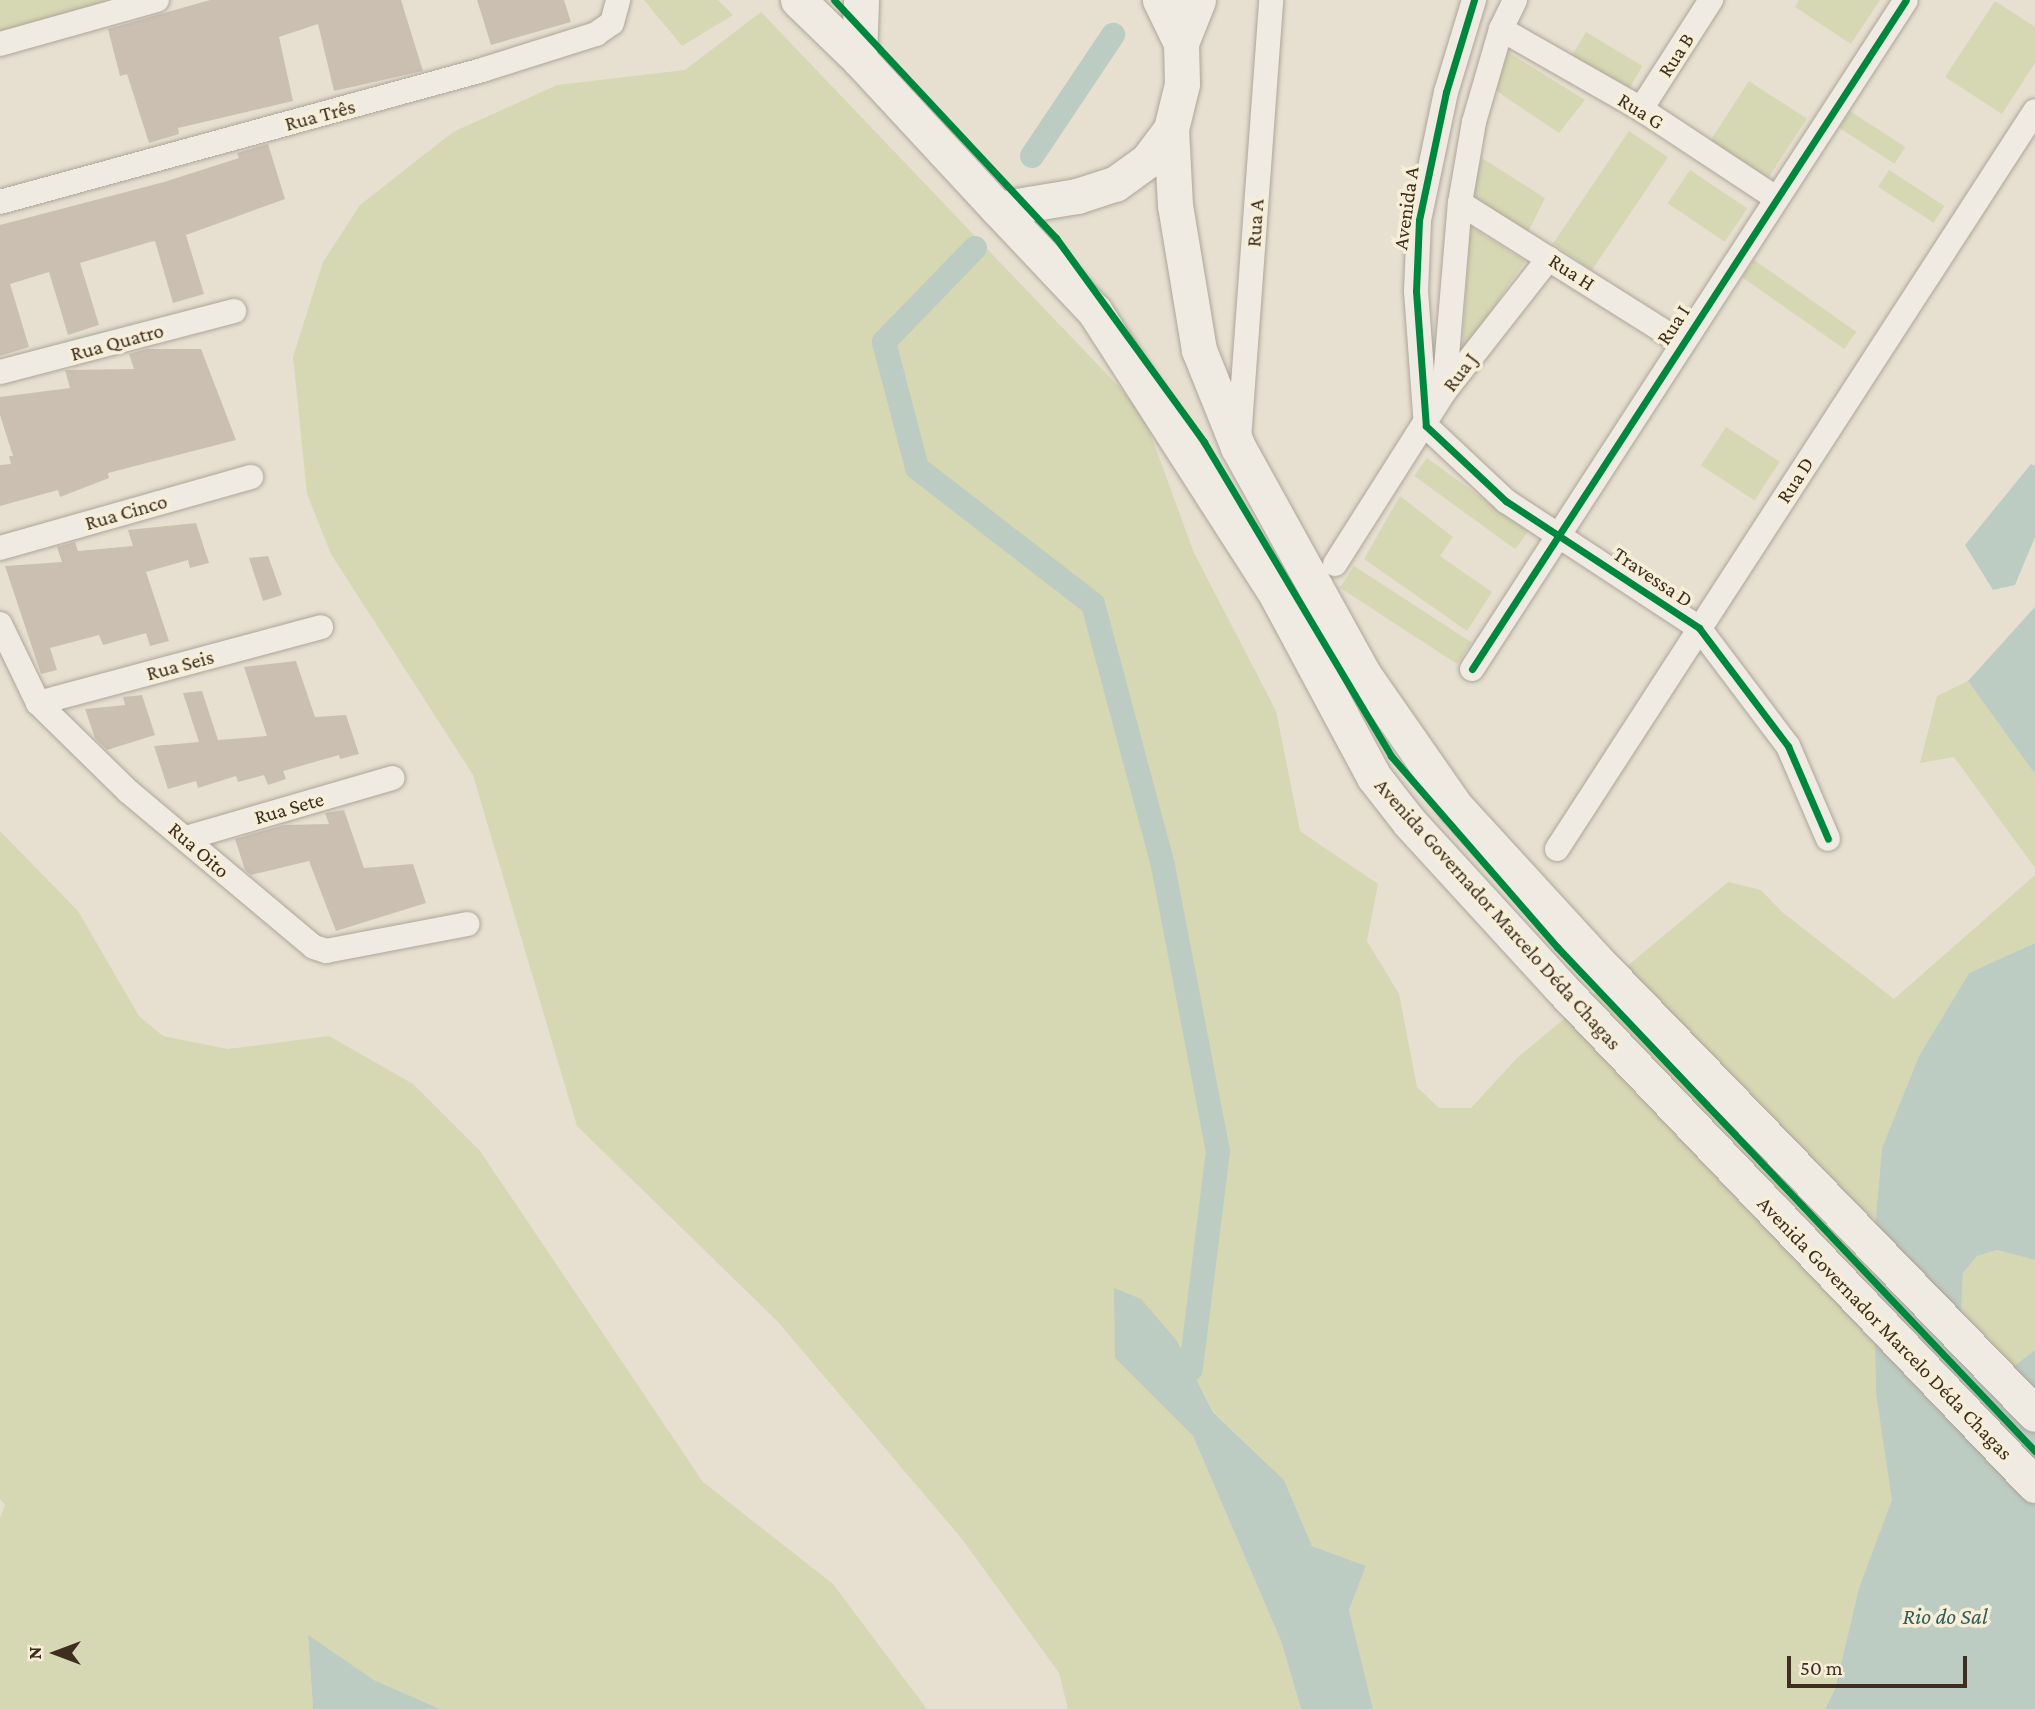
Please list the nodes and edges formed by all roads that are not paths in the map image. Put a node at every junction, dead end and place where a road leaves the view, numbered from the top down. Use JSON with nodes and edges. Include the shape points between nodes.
{"nodes":[{"id":1,"x":158,"y":0,"type":"edge"},
{"id":2,"x":618,"y":0,"type":"edge"},
{"id":3,"x":798,"y":0,"type":"edge"},
{"id":4,"x":860,"y":0,"type":"edge"},
{"id":5,"x":1160,"y":0,"type":"edge"},
{"id":6,"x":1198,"y":0,"type":"edge"},
{"id":7,"x":1271,"y":0,"type":"edge"},
{"id":8,"x":1474,"y":0,"type":"edge"},
{"id":9,"x":1515,"y":0,"type":"edge"},
{"id":10,"x":1711,"y":0,"type":"edge"},
{"id":11,"x":1906,"y":0,"type":"edge"},
{"id":12,"x":1501,"y":29,"type":"junction"},
{"id":13,"x":1181,"y":43,"type":"junction"},
{"id":14,"x":0,"y":44,"type":"edge"},
{"id":15,"x":859,"y":59,"type":"junction"},
{"id":16,"x":1641,"y":109,"type":"junction"},
{"id":17,"x":2035,"y":111,"type":"edge"},
{"id":18,"x":1171,"y":129,"type":"junction"},
{"id":19,"x":1776,"y":198,"type":"junction"},
{"id":20,"x":0,"y":202,"type":"edge"},
{"id":21,"x":1460,"y":203,"type":"junction"},
{"id":22,"x":998,"y":209,"type":"junction"},
{"id":23,"x":1549,"y":258,"type":"junction"},
{"id":24,"x":234,"y":311,"type":"dead end"},
{"id":25,"x":1682,"y":343,"type":"junction"},
{"id":26,"x":0,"y":372,"type":"edge"},
{"id":27,"x":1444,"y":392,"type":"junction"},
{"id":28,"x":1426,"y":426,"type":"junction"},
{"id":29,"x":1238,"y":447,"type":"junction"},
{"id":30,"x":251,"y":477,"type":"dead end"},
{"id":31,"x":1560,"y":536,"type":"junction"},
{"id":32,"x":0,"y":548,"type":"edge"},
{"id":33,"x":1335,"y":564,"type":"dead end"},
{"id":34,"x":0,"y":624,"type":"edge"},
{"id":35,"x":321,"y":627,"type":"dead end"},
{"id":36,"x":1699,"y":628,"type":"junction"},
{"id":37,"x":1472,"y":669,"type":"dead end"},
{"id":38,"x":38,"y":703,"type":"junction"},
{"id":39,"x":392,"y":778,"type":"dead end"},
{"id":40,"x":186,"y":838,"type":"junction"},
{"id":41,"x":1828,"y":839,"type":"dead end"},
{"id":42,"x":1557,"y":849,"type":"dead end"},
{"id":43,"x":467,"y":924,"type":"dead end"},
{"id":44,"x":2035,"y":1414,"type":"edge"},
{"id":45,"x":2035,"y":1485,"type":"edge"}],
"edges":[{"from":1,"to":14,"type":"street"},
{"from":2,"to":20,"type":"street","name":"Rua Três","via":[[612,23],[596,34],[482,70]]},
{"from":3,"to":15,"type":"main road","name":"Avenida Governador Marcelo Déda Chagas"},
{"from":4,"to":15,"type":"main road"},
{"from":5,"to":13,"type":"main road"},
{"from":6,"to":13,"type":"main road"},
{"from":7,"to":29,"type":"street","name":"Rua A"},
{"from":8,"to":28,"type":"street","name":"Avenida A","via":[[1446,92],[1419,220],[1416,291]]},
{"from":9,"to":12,"type":"street"},
{"from":10,"to":16,"type":"street","name":"Rua B"},
{"from":11,"to":19,"type":"street","name":"Rua I"},
{"from":12,"to":16,"type":"street","name":"Rua G"},
{"from":12,"to":21,"type":"street","via":[[1474,122]]},
{"from":13,"to":18,"type":"main road","via":[[1182,84]]},
{"from":15,"to":22,"type":"main road","name":"Avenida Governador Marcelo Déda Chagas"},
{"from":16,"to":19,"type":"street","name":"Rua G"},
{"from":17,"to":36,"type":"street","name":"Rua D"},
{"from":18,"to":22,"type":"main road","via":[[1147,161],[1115,184],[1077,196]]},
{"from":18,"to":29,"type":"main road","name":"Avenida Governador Marcelo Déda Chagas","via":[[1175,205],[1199,350]]},
{"from":19,"to":25,"type":"street","name":"Rua I"},
{"from":21,"to":23,"type":"street","name":"Rua H"},
{"from":21,"to":27,"type":"street"},
{"from":22,"to":45,"type":"main road","name":"Avenida Governador Marcelo Déda Chagas","via":[[1095,312],[1277,596],[1374,777],[1560,988]]},
{"from":23,"to":25,"type":"street","name":"Rua H"},
{"from":23,"to":27,"type":"street","name":"Rua J"},
{"from":24,"to":26,"type":"street","name":"Rua Quatro"},
{"from":25,"to":31,"type":"street","name":"Rua I"},
{"from":27,"to":28,"type":"street","name":"Rua J"},
{"from":28,"to":31,"type":"street","name":"Travessa D","via":[[1506,501]]},
{"from":28,"to":33,"type":"street","name":"Rua J"},
{"from":29,"to":44,"type":"main road","name":"Avenida Governador Marcelo Déda Chagas","via":[[1362,672],[1448,796],[1597,961]]},
{"from":30,"to":32,"type":"street","name":"Rua Cinco"},
{"from":31,"to":36,"type":"street","name":"Travessa D"},
{"from":31,"to":37,"type":"street","name":"Rua I"},
{"from":34,"to":38,"type":"street","name":"Rua Oito"},
{"from":35,"to":38,"type":"street","name":"Rua Seis"},
{"from":36,"to":41,"type":"street","name":"Travessa D","via":[[1788,746]]},
{"from":36,"to":42,"type":"street","name":"Rua D"},
{"from":38,"to":40,"type":"street","name":"Rua Oito","via":[[129,792]]},
{"from":39,"to":40,"type":"street","name":"Rua Sete"},
{"from":40,"to":43,"type":"street","name":"Rua Oito","via":[[293,932],[326,951]]}]}
